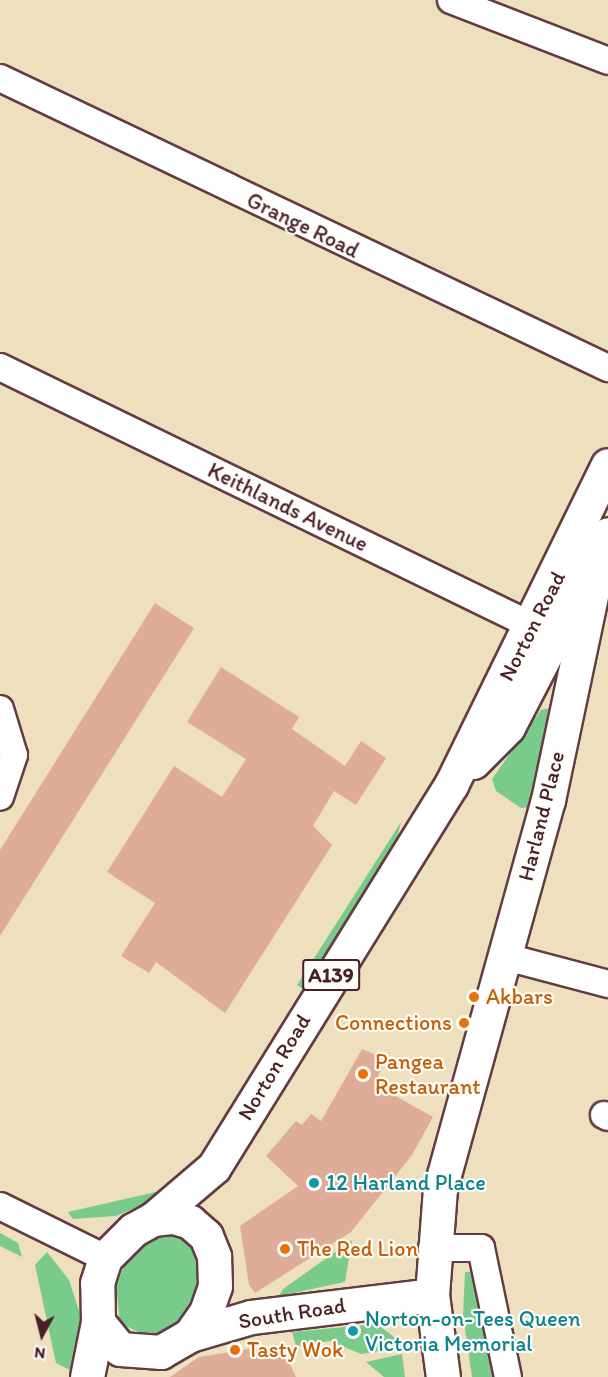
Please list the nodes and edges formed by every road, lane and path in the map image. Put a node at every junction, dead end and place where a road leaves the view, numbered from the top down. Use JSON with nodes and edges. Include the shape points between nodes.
{"nodes":[{"id":1,"x":451,"y":0,"type":"edge"},
{"id":2,"x":608,"y":61,"type":"edge"},
{"id":3,"x":0,"y":78,"type":"edge"},
{"id":4,"x":0,"y":367,"type":"edge"},
{"id":5,"x":608,"y":368,"type":"edge"},
{"id":6,"x":608,"y":465,"type":"edge"},
{"id":7,"x":606,"y":539,"type":"edge"},
{"id":8,"x":555,"y":637,"type":"junction"},
{"id":9,"x":0,"y":710,"type":"edge"},
{"id":10,"x":0,"y":797,"type":"edge"},
{"id":11,"x":506,"y":957,"type":"junction"},
{"id":12,"x":608,"y":984,"type":"edge"},
{"id":13,"x":214,"y":1167,"type":"junction"},
{"id":14,"x":0,"y":1206,"type":"edge"},
{"id":15,"x":153,"y":1219,"type":"junction"},
{"id":16,"x":206,"y":1236,"type":"junction"},
{"id":17,"x":432,"y":1248,"type":"junction"},
{"id":18,"x":105,"y":1258,"type":"junction"},
{"id":19,"x":215,"y":1286,"type":"junction"},
{"id":20,"x":432,"y":1295,"type":"junction"},
{"id":21,"x":251,"y":1317,"type":"junction"},
{"id":22,"x":98,"y":1322,"type":"junction"},
{"id":23,"x":190,"y":1335,"type":"junction"},
{"id":24,"x":161,"y":1352,"type":"junction"},
{"id":25,"x":87,"y":1377,"type":"edge"},
{"id":26,"x":127,"y":1377,"type":"edge"},
{"id":27,"x":443,"y":1377,"type":"edge"},
{"id":28,"x":508,"y":1377,"type":"edge"}],
"edges":[{"from":1,"to":2,"type":"street"},
{"from":3,"to":5,"type":"street","name":"Grange Road"},
{"from":4,"to":8,"type":"street","name":"Keithlands Avenue"},
{"from":6,"to":8,"type":"main road","name":"Norton Road","number":"A139"},
{"from":7,"to":8,"type":"main road","name":"Norton Road","number":"A139"},
{"from":8,"to":11,"type":"main road","name":"Harland Place","via":[[548,800]]},
{"from":8,"to":13,"type":"main road","name":"Norton Road","number":"A139","via":[[508,727],[451,785]]},
{"from":9,"to":10,"type":"street","via":[[14,755]]},
{"from":11,"to":12,"type":"street"},
{"from":11,"to":17,"type":"main road","name":"Harland Place","via":[[440,1189]]},
{"from":13,"to":15,"type":"main road","name":"Norton Road","number":"A139"},
{"from":13,"to":16,"type":"main road","name":"Norton Road","number":"A139"},
{"from":14,"to":18,"type":"street"},
{"from":15,"to":16,"type":"main road","via":[[190,1222]]},
{"from":15,"to":18,"type":"main road","number":"A139","via":[[114,1245]]},
{"from":16,"to":19,"type":"main road","number":"A139","via":[[214,1256]]},
{"from":17,"to":20,"type":"main road","name":"Harland Place"},
{"from":17,"to":28,"type":"street","via":[[481,1248]]},
{"from":18,"to":22,"type":"main road","number":"A139","via":[[97,1283]]},
{"from":19,"to":21,"type":"main road"},
{"from":19,"to":23,"type":"main road","number":"A139"},
{"from":20,"to":21,"type":"main road","name":"South Road"},
{"from":20,"to":27,"type":"main road","name":"Harland Place"},
{"from":21,"to":23,"type":"main road","name":"South Road"},
{"from":22,"to":24,"type":"main road","via":[[120,1349]]},
{"from":22,"to":25,"type":"main road","number":"A139"},
{"from":23,"to":24,"type":"main road"},
{"from":24,"to":26,"type":"main road"}]}
